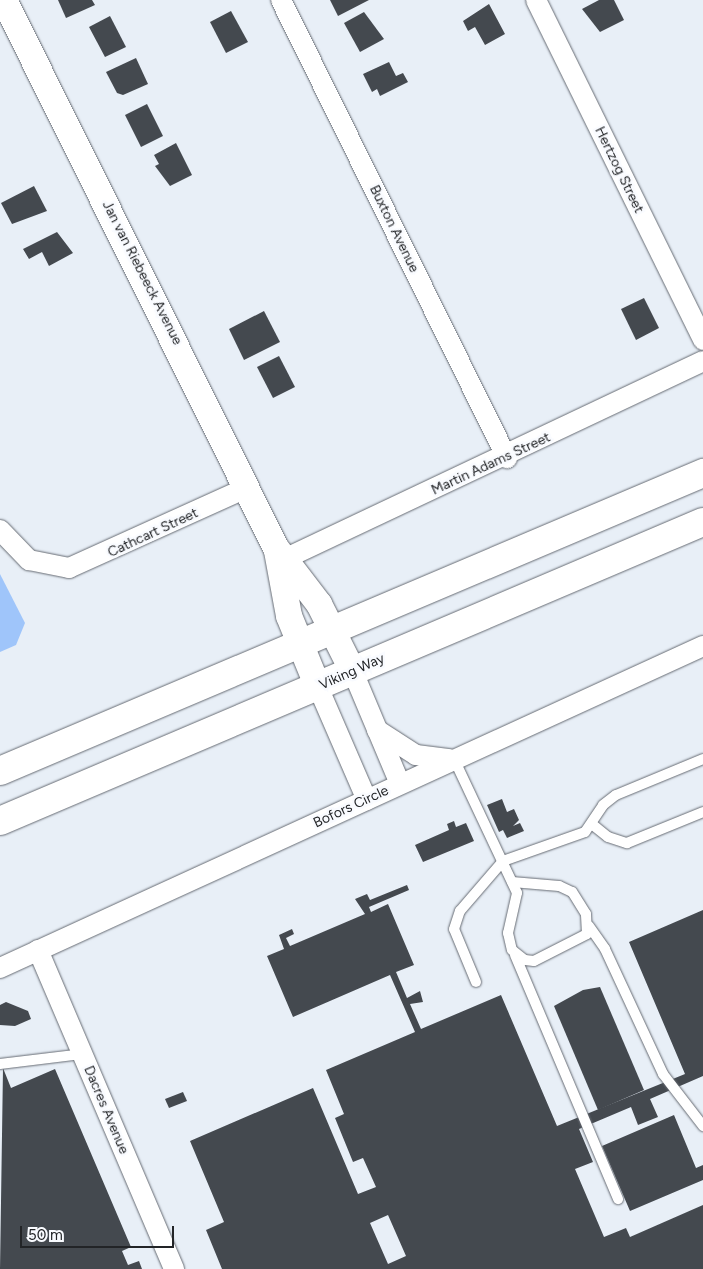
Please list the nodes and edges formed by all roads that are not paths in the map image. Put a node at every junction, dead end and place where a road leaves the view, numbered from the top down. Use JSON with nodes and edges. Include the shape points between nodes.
{"nodes":[{"id":1,"x":4,"y":0,"type":"edge"},
{"id":2,"x":282,"y":0,"type":"edge"},
{"id":3,"x":536,"y":0,"type":"edge"},
{"id":4,"x":703,"y":340,"type":"edge"},
{"id":5,"x":703,"y":361,"type":"edge"},
{"id":6,"x":507,"y":458,"type":"junction"},
{"id":7,"x":703,"y":473,"type":"edge"},
{"id":8,"x":248,"y":487,"type":"junction"},
{"id":9,"x":703,"y":522,"type":"edge"},
{"id":10,"x":0,"y":530,"type":"edge"},
{"id":11,"x":280,"y":556,"type":"junction"},
{"id":12,"x":333,"y":630,"type":"junction"},
{"id":13,"x":298,"y":644,"type":"junction"},
{"id":14,"x":703,"y":646,"type":"edge"},
{"id":15,"x":352,"y":672,"type":"junction"},
{"id":16,"x":318,"y":687,"type":"junction"},
{"id":17,"x":376,"y":729,"type":"junction"},
{"id":18,"x":703,"y":758,"type":"edge"},
{"id":19,"x":454,"y":759,"type":"junction"},
{"id":20,"x":0,"y":771,"type":"edge"},
{"id":21,"x":400,"y":784,"type":"junction"},
{"id":22,"x":367,"y":800,"type":"junction"},
{"id":23,"x":703,"y":812,"type":"edge"},
{"id":24,"x":0,"y":821,"type":"edge"},
{"id":25,"x":593,"y":825,"type":"junction"},
{"id":26,"x":504,"y":861,"type":"junction"},
{"id":27,"x":512,"y":882,"type":"junction"},
{"id":28,"x":589,"y":926,"type":"junction"},
{"id":29,"x":38,"y":950,"type":"junction"},
{"id":30,"x":515,"y":955,"type":"junction"},
{"id":31,"x":0,"y":968,"type":"edge"},
{"id":32,"x":476,"y":982,"type":"dead end"},
{"id":33,"x":83,"y":1054,"type":"junction"},
{"id":34,"x":0,"y":1064,"type":"edge"},
{"id":35,"x":703,"y":1126,"type":"edge"},
{"id":36,"x":618,"y":1199,"type":"dead end"},
{"id":37,"x":174,"y":1269,"type":"edge"}],
"edges":[{"from":1,"to":8,"type":"street","name":"Jan van Riebeeck Avenue"},
{"from":2,"to":6,"type":"street","name":"Buxton Avenue"},
{"from":3,"to":4,"type":"street","name":"Hertzog Street"},
{"from":5,"to":6,"type":"street","name":"Martin Adams Street"},
{"from":6,"to":11,"type":"street","name":"Martin Adams Street"},
{"from":7,"to":12,"type":"main road"},
{"from":8,"to":10,"type":"street","name":"Cathcart Street","via":[[85,564],[54,568],[22,556]]},
{"from":8,"to":11,"type":"street","name":"Jan van Riebeeck Avenue"},
{"from":9,"to":15,"type":"main road","name":"Viking Way"},
{"from":11,"to":12,"type":"street","name":"Jan van Riebeeck Avenue"},
{"from":11,"to":13,"type":"street","name":"Jan van Riebeeck Avenue"},
{"from":12,"to":13,"type":"main road"},
{"from":12,"to":15,"type":"street","name":"Jan van Riebeeck Avenue"},
{"from":13,"to":16,"type":"street","name":"Jan van Riebeeck Avenue"},
{"from":13,"to":20,"type":"main road"},
{"from":14,"to":19,"type":"street","name":"Bofors Circle"},
{"from":15,"to":16,"type":"main road","name":"Viking Way"},
{"from":15,"to":17,"type":"street","name":"Jan van Riebeeck Avenue"},
{"from":16,"to":22,"type":"street","name":"Jan van Riebeeck Avenue"},
{"from":16,"to":24,"type":"main road","name":"Viking Way"},
{"from":17,"to":19,"type":"street","via":[[416,755]]},
{"from":17,"to":21,"type":"street","name":"Jan van Riebeeck Avenue"},
{"from":18,"to":25,"type":"lane","via":[[616,795],[603,805]]},
{"from":19,"to":21,"type":"street","name":"Bofors Circle"},
{"from":19,"to":26,"type":"lane"},
{"from":21,"to":22,"type":"street","name":"Bofors Circle"},
{"from":22,"to":29,"type":"street","name":"Bofors Circle"},
{"from":23,"to":25,"type":"lane","via":[[627,843],[608,838]]},
{"from":25,"to":26,"type":"lane"},
{"from":26,"to":27,"type":"lane"},
{"from":26,"to":32,"type":"lane","via":[[460,911],[454,929]]},
{"from":27,"to":28,"type":"lane","via":[[559,886],[572,892],[580,900]]},
{"from":27,"to":30,"type":"lane","via":[[517,899],[508,933]]},
{"from":28,"to":30,"type":"lane","via":[[582,939],[534,960]]},
{"from":28,"to":35,"type":"lane","via":[[608,955],[663,1074]]},
{"from":29,"to":31,"type":"street","name":"Bofors Circle"},
{"from":29,"to":33,"type":"street","name":"Dacres Avenue"},
{"from":30,"to":36,"type":"lane"},
{"from":33,"to":34,"type":"lane"},
{"from":33,"to":37,"type":"street","name":"Dacres Avenue"}]}
